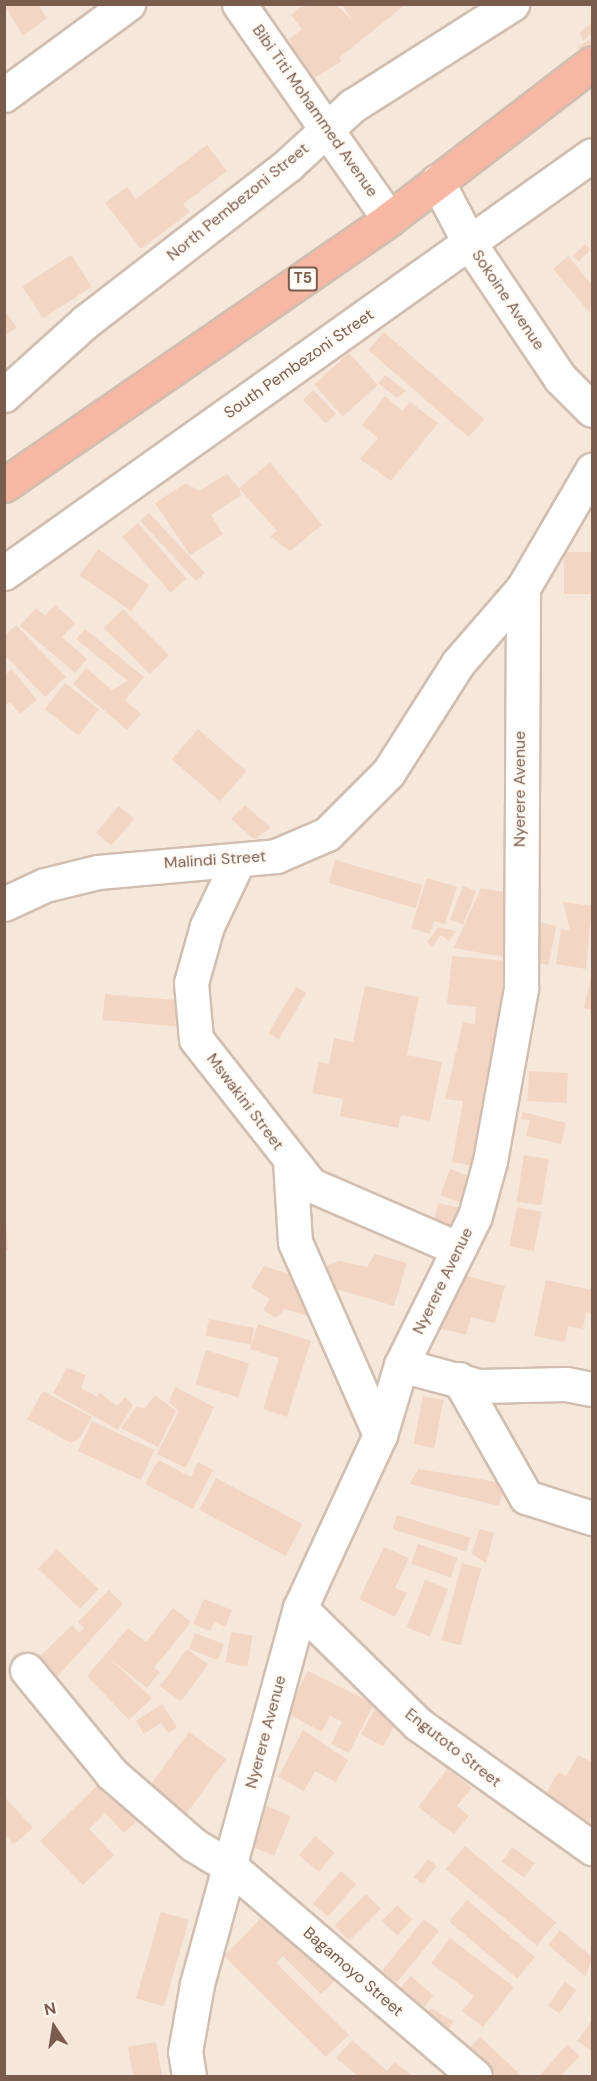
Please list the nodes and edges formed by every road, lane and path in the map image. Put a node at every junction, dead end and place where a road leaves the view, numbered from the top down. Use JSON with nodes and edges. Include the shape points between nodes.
{"nodes":[{"id":1,"x":128,"y":4,"type":"edge"},
{"id":2,"x":239,"y":4,"type":"edge"},
{"id":3,"x":512,"y":4,"type":"edge"},
{"id":4,"x":592,"y":63,"type":"edge"},
{"id":5,"x":4,"y":95,"type":"edge"},
{"id":6,"x":329,"y":126,"type":"junction"},
{"id":7,"x":592,"y":155,"type":"edge"},
{"id":8,"x":436,"y":182,"type":"junction"},
{"id":9,"x":389,"y":219,"type":"junction"},
{"id":10,"x":470,"y":244,"type":"junction"},
{"id":11,"x":4,"y":395,"type":"edge"},
{"id":12,"x":592,"y":410,"type":"edge"},
{"id":13,"x":592,"y":470,"type":"edge"},
{"id":14,"x":4,"y":485,"type":"edge"},
{"id":15,"x":4,"y":573,"type":"edge"},
{"id":16,"x":524,"y":588,"type":"junction"},
{"id":17,"x":237,"y":861,"type":"junction"},
{"id":18,"x":4,"y":904,"type":"edge"},
{"id":19,"x":290,"y":1161,"type":"junction"},
{"id":20,"x":459,"y":1249,"type":"junction"},
{"id":21,"x":401,"y":1365,"type":"junction"},
{"id":22,"x":459,"y":1379,"type":"junction"},
{"id":23,"x":592,"y":1389,"type":"edge"},
{"id":24,"x":380,"y":1435,"type":"junction"},
{"id":25,"x":592,"y":1518,"type":"edge"},
{"id":26,"x":300,"y":1608,"type":"junction"},
{"id":27,"x":27,"y":1670,"type":"dead end"},
{"id":28,"x":592,"y":1848,"type":"edge"},
{"id":29,"x":231,"y":1868,"type":"junction"},
{"id":30,"x":189,"y":2076,"type":"edge"},
{"id":31,"x":475,"y":2076,"type":"edge"}],
"edges":[{"from":1,"to":5,"type":"street"},
{"from":2,"to":6,"type":"street","name":"Bibi Titi Mohammed Avenue"},
{"from":3,"to":6,"type":"street","name":"North Pembezoni Street"},
{"from":4,"to":8,"type":"highway","number":"T5"},
{"from":6,"to":9,"type":"street","name":"Bibi Titi Mohammed Avenue"},
{"from":6,"to":11,"type":"street","name":"North Pembezoni Street","via":[[288,165],[85,322]]},
{"from":7,"to":10,"type":"street","name":"South Pembezoni Street"},
{"from":8,"to":9,"type":"highway","number":"T5"},
{"from":8,"to":10,"type":"street","name":"Sokoine Avenue"},
{"from":9,"to":14,"type":"highway","number":"T5"},
{"from":10,"to":12,"type":"street","name":"Sokoine Avenue","via":[[560,378]]},
{"from":10,"to":15,"type":"street","name":"South Pembezoni Street"},
{"from":13,"to":16,"type":"street","name":"Nyerere Avenue"},
{"from":16,"to":17,"type":"street","name":"Malindi Street","via":[[458,663],[388,772],[358,809],[327,834],[276,856]]},
{"from":16,"to":20,"type":"street","name":"Nyerere Avenue","via":[[521,988],[490,1161]]},
{"from":17,"to":18,"type":"street","name":"Malindi Street","via":[[98,872],[45,885]]},
{"from":17,"to":19,"type":"street","name":"Mswakini Street","via":[[198,953],[191,1020],[196,1039]]},
{"from":19,"to":20,"type":"street","name":"Mswakini Street","via":[[329,1196]]},
{"from":19,"to":24,"type":"street","via":[[295,1242]]},
{"from":20,"to":21,"type":"street","name":"Nyerere Avenue"},
{"from":21,"to":22,"type":"street"},
{"from":21,"to":24,"type":"street","name":"Nyerere Avenue"},
{"from":22,"to":23,"type":"street","via":[[497,1387],[566,1384]]},
{"from":22,"to":25,"type":"street","via":[[526,1497]]},
{"from":24,"to":26,"type":"street","name":"Nyerere Avenue"},
{"from":26,"to":28,"type":"street","name":"Engutoto Street","via":[[418,1724]]},
{"from":26,"to":29,"type":"street","name":"Nyerere Avenue"},
{"from":27,"to":29,"type":"street","name":"Bagamoyo Street","via":[[112,1774],[194,1845]]},
{"from":29,"to":30,"type":"street","name":"Nyerere Avenue","via":[[189,2019]]},
{"from":29,"to":31,"type":"street","name":"Bagamoyo Street"}]}
